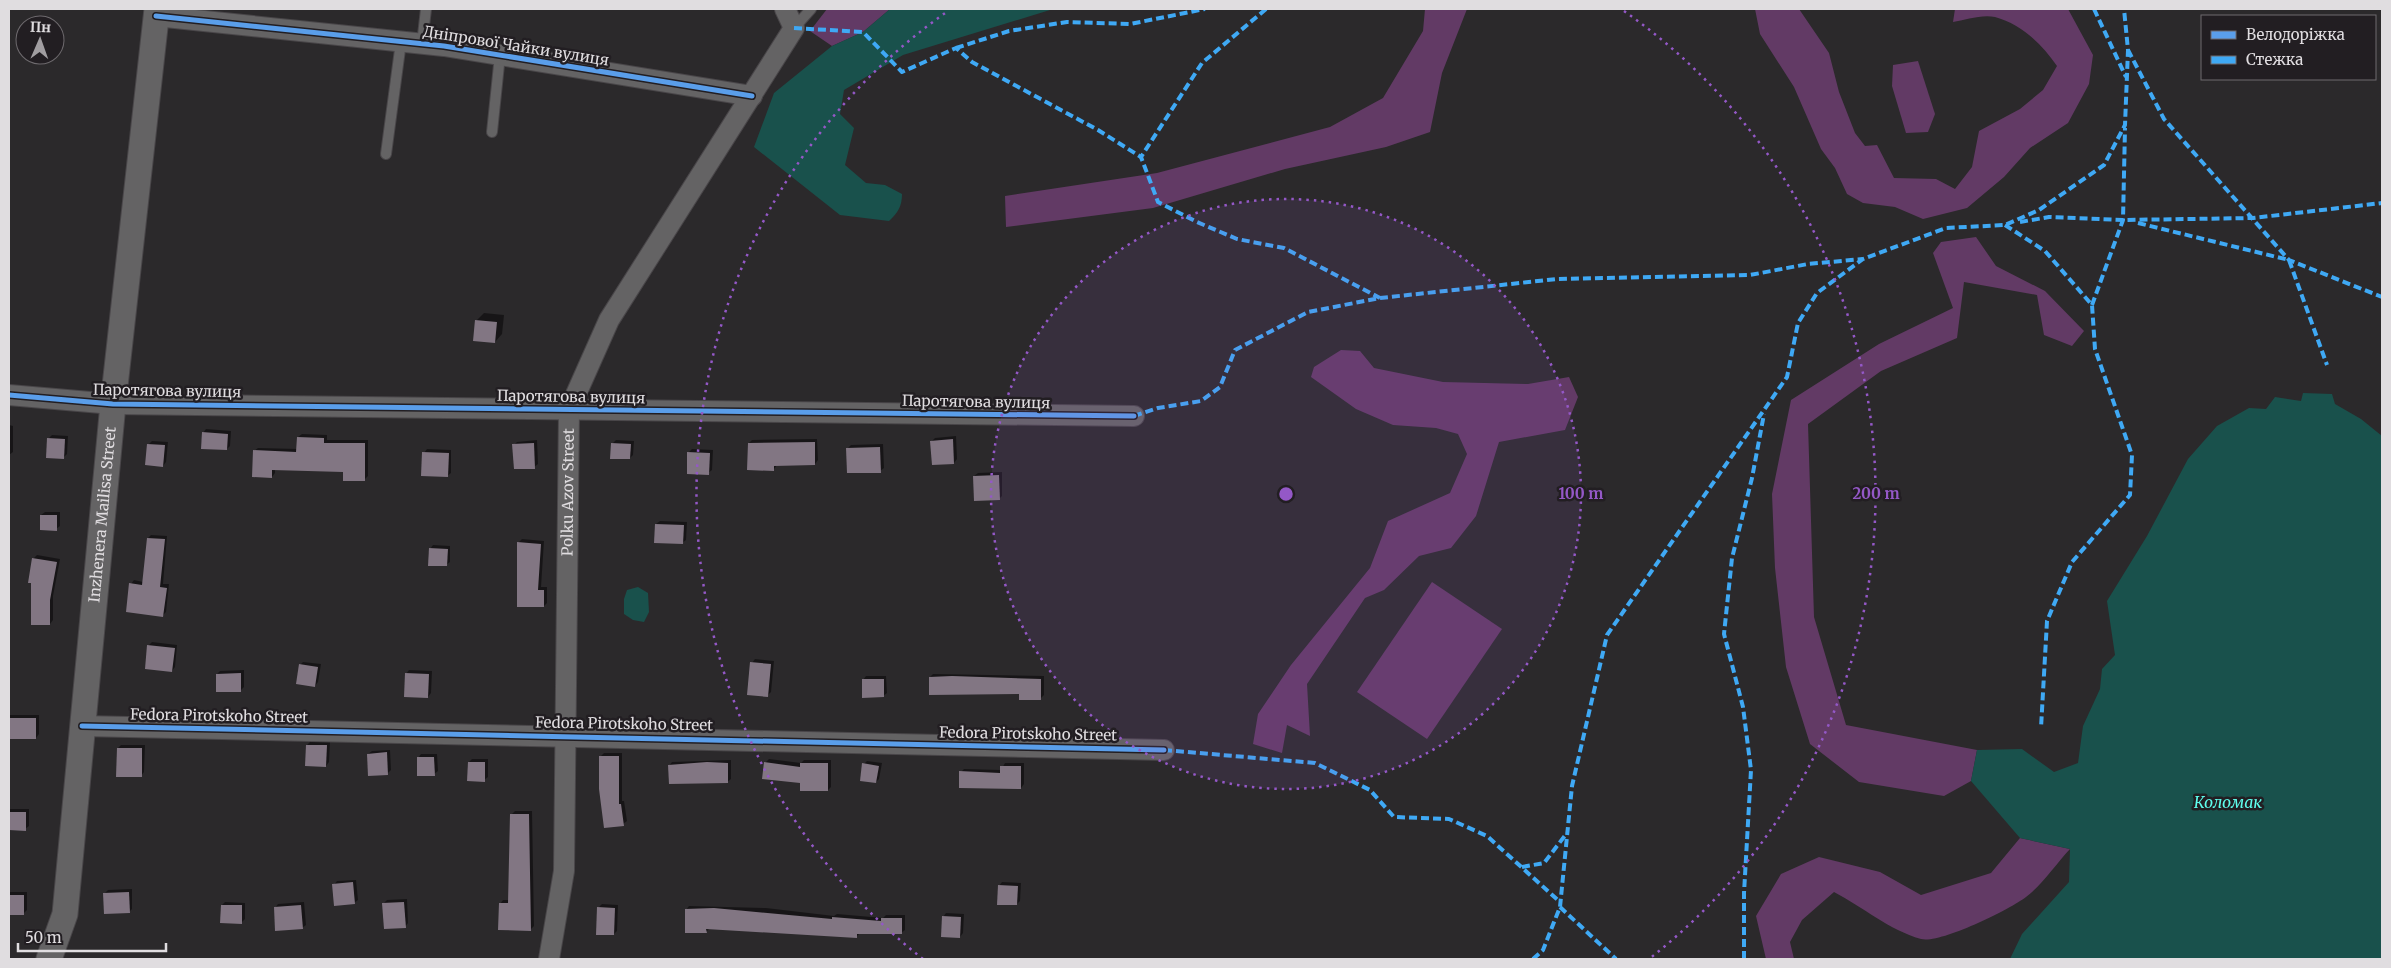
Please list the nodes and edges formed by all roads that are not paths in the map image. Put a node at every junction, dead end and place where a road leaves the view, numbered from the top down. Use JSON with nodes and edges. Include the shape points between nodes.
{"nodes":[{"id":1,"x":426,"y":9,"type":"edge"},
{"id":2,"x":785,"y":9,"type":"edge"},
{"id":3,"x":811,"y":9,"type":"edge"},
{"id":4,"x":156,"y":12,"type":"edge"},
{"id":5,"x":794,"y":28,"type":"junction"},
{"id":6,"x":401,"y":42,"type":"junction"},
{"id":7,"x":422,"y":44,"type":"junction"},
{"id":8,"x":500,"y":54,"type":"junction"},
{"id":9,"x":752,"y":96,"type":"junction"},
{"id":10,"x":492,"y":132,"type":"dead end"},
{"id":11,"x":386,"y":154,"type":"dead end"},
{"id":12,"x":9,"y":395,"type":"edge"},
{"id":13,"x":113,"y":404,"type":"junction"},
{"id":14,"x":569,"y":410,"type":"junction"},
{"id":15,"x":1134,"y":416,"type":"dead end"},
{"id":16,"x":82,"y":726,"type":"junction"},
{"id":17,"x":564,"y":735,"type":"junction"},
{"id":18,"x":1164,"y":750,"type":"dead end"},
{"id":19,"x":49,"y":959,"type":"edge"},
{"id":20,"x":550,"y":959,"type":"edge"}],
"edges":[{"from":1,"to":7,"type":"lane"},
{"from":2,"to":5,"type":"street"},
{"from":3,"to":5,"type":"lane"},
{"from":4,"to":6,"type":"street","name":"Дніпрової Чайки вулиця"},
{"from":4,"to":13,"type":"street","name":"Inzhenera Mailisa Street"},
{"from":5,"to":9,"type":"street","name":"Polku Azov Street"},
{"from":6,"to":7,"type":"street","name":"Дніпрової Чайки вулиця"},
{"from":6,"to":11,"type":"lane"},
{"from":7,"to":8,"type":"street","name":"Дніпрової Чайки вулиця"},
{"from":8,"to":9,"type":"street","name":"Дніпрової Чайки вулиця"},
{"from":8,"to":10,"type":"lane"},
{"from":9,"to":14,"type":"street","name":"Polku Azov Street","via":[[609,320]]},
{"from":12,"to":13,"type":"street","name":"Паротягова вулиця"},
{"from":13,"to":14,"type":"street","name":"Паротягова вулиця"},
{"from":13,"to":16,"type":"street","name":"Inzhenera Mailisa Street"},
{"from":14,"to":15,"type":"street","name":"Паротягова вулиця"},
{"from":14,"to":17,"type":"street","name":"Polku Azov Street"},
{"from":16,"to":17,"type":"street","name":"Fedora Pirotskoho Street"},
{"from":16,"to":19,"type":"street","name":"Inzhenera Mailisa Street","via":[[65,914]]},
{"from":17,"to":18,"type":"street","name":"Fedora Pirotskoho Street"},
{"from":17,"to":20,"type":"street","name":"Polku Azov Street","via":[[564,871]]}]}
